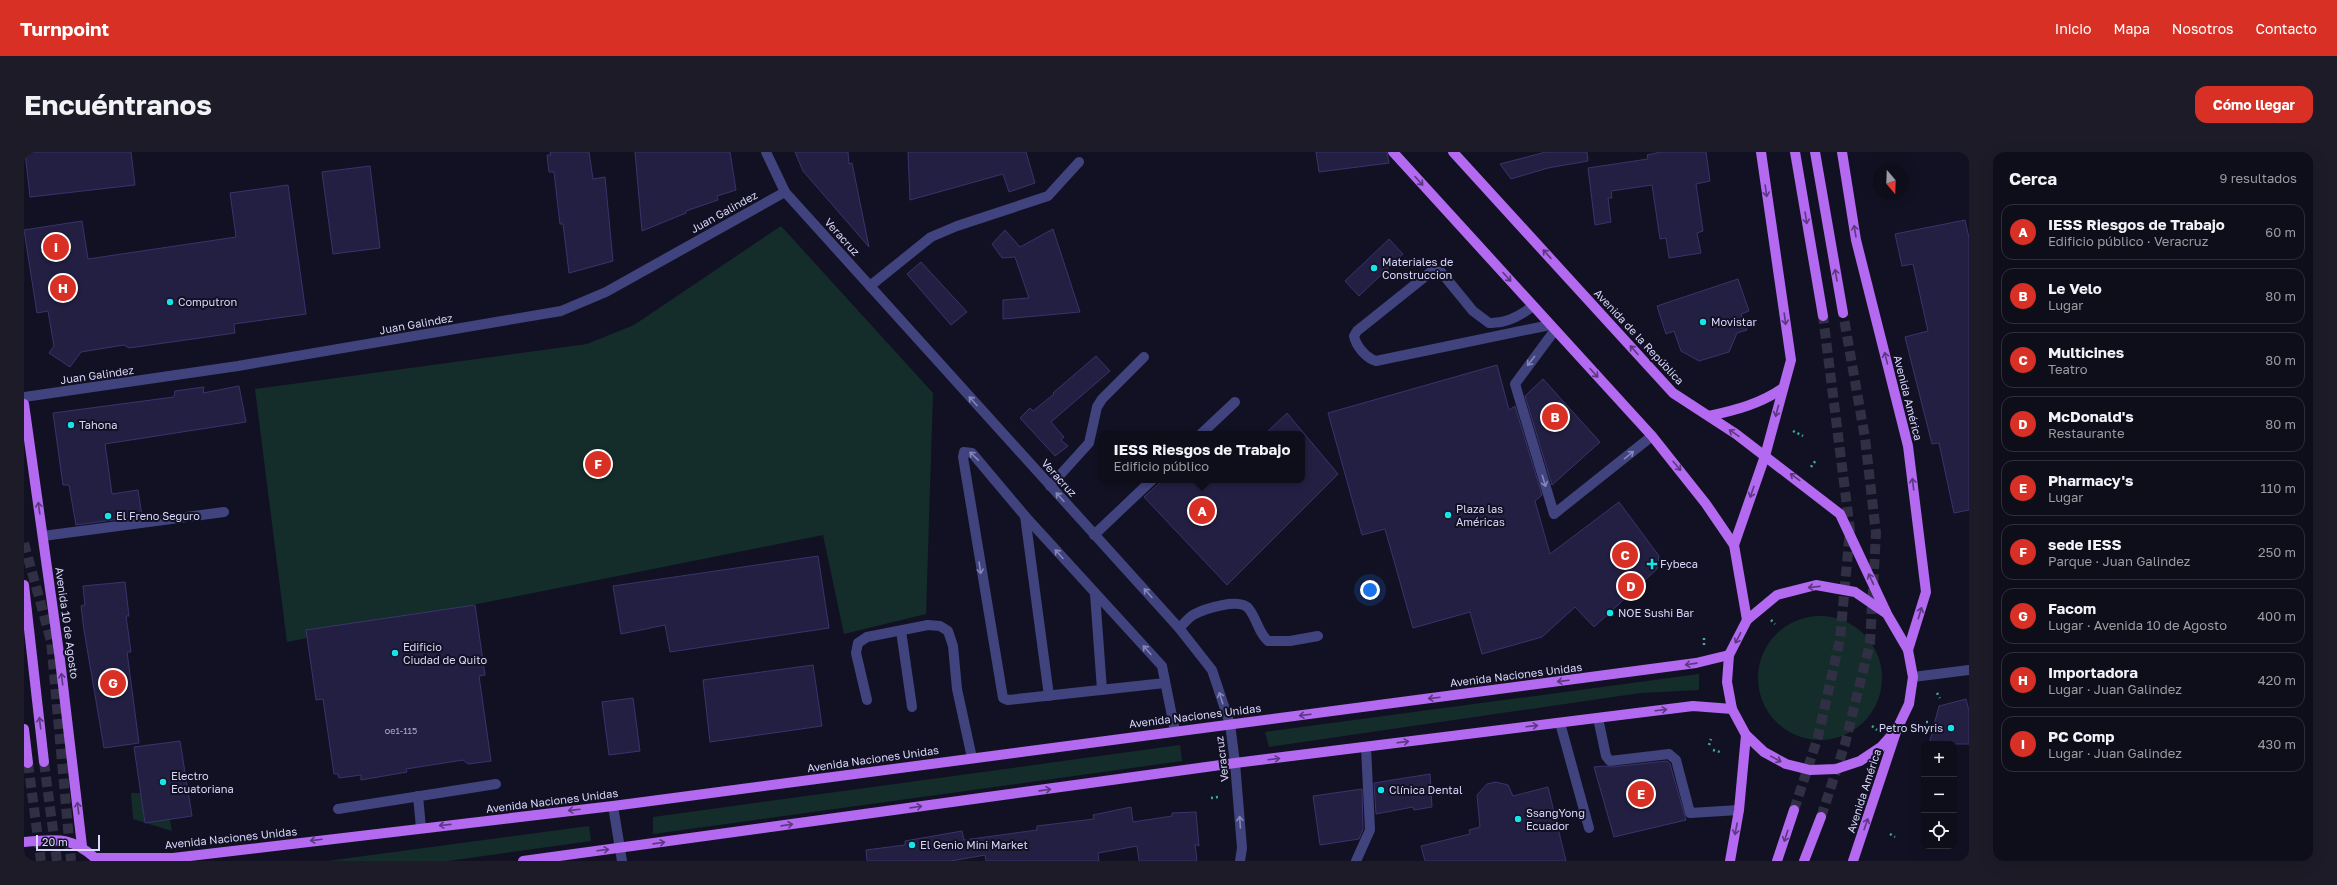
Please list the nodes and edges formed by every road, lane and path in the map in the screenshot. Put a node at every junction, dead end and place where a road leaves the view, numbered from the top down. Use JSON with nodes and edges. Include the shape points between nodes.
{"nodes":[{"id":1,"x":766,"y":152,"type":"edge"},
{"id":2,"x":1393,"y":152,"type":"edge"},
{"id":3,"x":1453,"y":152,"type":"edge"},
{"id":4,"x":1761,"y":152,"type":"edge"},
{"id":5,"x":1795,"y":152,"type":"edge"},
{"id":6,"x":1815,"y":152,"type":"edge"},
{"id":7,"x":1842,"y":152,"type":"edge"},
{"id":8,"x":1079,"y":162,"type":"dead end"},
{"id":9,"x":785,"y":192,"type":"junction"},
{"id":10,"x":870,"y":286,"type":"junction"},
{"id":11,"x":1533,"y":306,"type":"junction"},
{"id":12,"x":1843,"y":313,"type":"tunnel mouth"},
{"id":13,"x":1823,"y":316,"type":"tunnel mouth"},
{"id":14,"x":1488,"y":323,"type":"junction"},
{"id":15,"x":1553,"y":327,"type":"junction"},
{"id":16,"x":1494,"y":336,"type":"junction"},
{"id":17,"x":1144,"y":358,"type":"dead end"},
{"id":18,"x":1783,"y":388,"type":"junction"},
{"id":19,"x":24,"y":397,"type":"edge"},
{"id":20,"x":1235,"y":402,"type":"dead end"},
{"id":21,"x":24,"y":404,"type":"edge"},
{"id":22,"x":1709,"y":416,"type":"junction"},
{"id":23,"x":1204,"y":431,"type":"edge"},
{"id":24,"x":1793,"y":431,"type":"dead end"},
{"id":25,"x":1652,"y":436,"type":"junction"},
{"id":26,"x":1803,"y":436,"type":"dead end"},
{"id":27,"x":1765,"y":456,"type":"junction"},
{"id":28,"x":1816,"y":460,"type":"dead end"},
{"id":29,"x":1811,"y":467,"type":"dead end"},
{"id":30,"x":1149,"y":483,"type":"edge"},
{"id":31,"x":1050,"y":486,"type":"junction"},
{"id":32,"x":224,"y":512,"type":"dead end"},
{"id":33,"x":1025,"y":516,"type":"junction"},
{"id":34,"x":1094,"y":535,"type":"junction"},
{"id":35,"x":43,"y":536,"type":"junction"},
{"id":36,"x":1734,"y":545,"type":"junction"},
{"id":37,"x":24,"y":584,"type":"edge"},
{"id":38,"x":1095,"y":594,"type":"junction"},
{"id":39,"x":1888,"y":614,"type":"junction"},
{"id":40,"x":1747,"y":620,"type":"junction"},
{"id":41,"x":1179,"y":628,"type":"junction"},
{"id":42,"x":901,"y":632,"type":"junction"},
{"id":43,"x":1318,"y":636,"type":"dead end"},
{"id":44,"x":1704,"y":638,"type":"dead end"},
{"id":45,"x":1704,"y":645,"type":"dead end"},
{"id":46,"x":1908,"y":650,"type":"junction"},
{"id":47,"x":1729,"y":655,"type":"junction"},
{"id":48,"x":1969,"y":670,"type":"edge"},
{"id":49,"x":1913,"y":678,"type":"junction"},
{"id":50,"x":1165,"y":683,"type":"junction"},
{"id":51,"x":1102,"y":690,"type":"junction"},
{"id":52,"x":1937,"y":693,"type":"dead end"},
{"id":53,"x":1049,"y":696,"type":"junction"},
{"id":54,"x":1940,"y":698,"type":"dead end"},
{"id":55,"x":867,"y":700,"type":"dead end"},
{"id":56,"x":912,"y":707,"type":"dead end"},
{"id":57,"x":1732,"y":709,"type":"junction"},
{"id":58,"x":1598,"y":718,"type":"junction"},
{"id":59,"x":1560,"y":723,"type":"junction"},
{"id":60,"x":1230,"y":724,"type":"junction"},
{"id":61,"x":1897,"y":728,"type":"junction"},
{"id":62,"x":24,"y":729,"type":"edge"},
{"id":63,"x":1175,"y":731,"type":"junction"},
{"id":64,"x":1746,"y":735,"type":"junction"},
{"id":65,"x":1711,"y":739,"type":"dead end"},
{"id":66,"x":1709,"y":745,"type":"dead end"},
{"id":67,"x":1366,"y":747,"type":"junction"},
{"id":68,"x":1713,"y":750,"type":"dead end"},
{"id":69,"x":1720,"y":752,"type":"dead end"},
{"id":70,"x":972,"y":758,"type":"junction"},
{"id":71,"x":44,"y":762,"type":"tunnel mouth"},
{"id":72,"x":28,"y":763,"type":"dead end"},
{"id":73,"x":1235,"y":763,"type":"junction"},
{"id":74,"x":496,"y":784,"type":"dead end"},
{"id":75,"x":418,"y":796,"type":"junction"},
{"id":76,"x":1218,"y":797,"type":"dead end"},
{"id":77,"x":1211,"y":798,"type":"dead end"},
{"id":78,"x":613,"y":806,"type":"junction"},
{"id":79,"x":338,"y":809,"type":"dead end"},
{"id":80,"x":1739,"y":810,"type":"junction"},
{"id":81,"x":1794,"y":810,"type":"tunnel mouth"},
{"id":82,"x":1821,"y":817,"type":"tunnel mouth"},
{"id":83,"x":421,"y":828,"type":"junction"},
{"id":84,"x":1589,"y":828,"type":"dead end"},
{"id":85,"x":1890,"y":834,"type":"dead end"},
{"id":86,"x":1894,"y":837,"type":"dead end"},
{"id":87,"x":24,"y":842,"type":"edge"},
{"id":88,"x":82,"y":846,"type":"junction"},
{"id":89,"x":620,"y":848,"type":"junction"},
{"id":90,"x":96,"y":860,"type":"edge"},
{"id":91,"x":523,"y":861,"type":"edge"},
{"id":92,"x":622,"y":861,"type":"edge"},
{"id":93,"x":1240,"y":861,"type":"edge"},
{"id":94,"x":1356,"y":861,"type":"edge"},
{"id":95,"x":1730,"y":861,"type":"edge"},
{"id":96,"x":1778,"y":861,"type":"edge"},
{"id":97,"x":1804,"y":861,"type":"edge"},
{"id":98,"x":1853,"y":861,"type":"edge"}],
"edges":[{"from":1,"to":9,"type":"street","name":"Veracruz"},
{"from":2,"to":11,"type":"main road","one_way":true},
{"from":22,"to":3,"type":"main road","name":"Avenida de la República","one_way":true,"via":[[1673,393]]},
{"from":4,"to":18,"type":"main road","one_way":true,"via":[[1791,360]]},
{"from":5,"to":13,"type":"main road","one_way":true},
{"from":12,"to":6,"type":"main road","one_way":true},
{"from":46,"to":7,"type":"main road","name":"Avenida América","one_way":true,"via":[[1926,592],[1908,446],[1856,240]]},
{"from":8,"to":10,"type":"street","via":[[1048,196],[931,237]]},
{"from":9,"to":10,"type":"street","name":"Veracruz"},
{"from":9,"to":19,"type":"street","name":"Juan Galindez","via":[[606,292],[561,311],[223,368]]},
{"from":31,"to":10,"type":"street","name":"Veracruz","one_way":true},
{"from":11,"to":14,"type":"street","via":[[1523,314],[1506,321]]},
{"from":11,"to":15,"type":"main road"},
{"from":14,"to":16,"type":"street"},
{"from":14,"to":16,"type":"street","via":[[1473,311],[1441,272],[1432,271],[1354,336],[1369,358],[1376,361]]},
{"from":15,"to":16,"type":"street"},
{"from":15,"to":25,"type":"main road","one_way":true},
{"from":15,"to":25,"type":"street","one_way":true,"via":[[1515,384],[1554,514]]},
{"from":17,"to":31,"type":"street","via":[[1102,399],[1097,407],[1089,443]]},
{"from":18,"to":22,"type":"main road","via":[[1752,406]]},
{"from":18,"to":27,"type":"main road","one_way":true},
{"from":20,"to":23,"type":"street"},
{"from":35,"to":21,"type":"main road","name":"Avenida 10 de Agosto","one_way":true},
{"from":27,"to":22,"type":"main road","name":"Avenida de la República","one_way":true},
{"from":24,"to":26,"type":"path"},
{"from":25,"to":36,"type":"main road","one_way":true,"via":[[1698,493]]},
{"from":27,"to":36,"type":"main road","one_way":true},
{"from":39,"to":27,"type":"main road","name":"Avenida de la República","one_way":true,"via":[[1840,514]]},
{"from":28,"to":29,"type":"path"},
{"from":30,"to":34,"type":"street"},
{"from":34,"to":31,"type":"street","name":"Veracruz","one_way":true},
{"from":32,"to":35,"type":"street"},
{"from":38,"to":33,"type":"street","one_way":true},
{"from":33,"to":53,"type":"street"},
{"from":33,"to":53,"type":"street","one_way":true,"via":[[972,453],[964,452],[1000,694],[1008,700]]},
{"from":41,"to":34,"type":"street","name":"Veracruz","one_way":true},
{"from":88,"to":35,"type":"main road","name":"Avenida 10 de Agosto","one_way":true},
{"from":36,"to":40,"type":"main road"},
{"from":71,"to":37,"type":"main road","one_way":true},
{"from":50,"to":38,"type":"street","one_way":true,"via":[[1162,666]]},
{"from":38,"to":51,"type":"street"},
{"from":39,"to":40,"type":"main road","one_way":true,"via":[[1855,592],[1816,585],[1777,595]]},
{"from":39,"to":46,"type":"main road"},
{"from":40,"to":47,"type":"main road","one_way":true},
{"from":41,"to":43,"type":"street","via":[[1192,616],[1207,609],[1238,603],[1249,609],[1260,632],[1268,641],[1290,641]]},
{"from":60,"to":41,"type":"street","name":"Veracruz","one_way":true,"via":[[1212,670]]},
{"from":42,"to":55,"type":"street","via":[[867,637],[858,643],[856,653]]},
{"from":42,"to":56,"type":"street"},
{"from":42,"to":70,"type":"street","via":[[928,625],[940,626],[948,632],[953,646],[957,689]]},
{"from":44,"to":45,"type":"path"},
{"from":46,"to":49,"type":"main road"},
{"from":47,"to":57,"type":"main road","via":[[1727,682]]},
{"from":47,"to":60,"type":"main road","name":"Avenida Naciones Unidas","one_way":true,"via":[[1688,664]]},
{"from":48,"to":49,"type":"street"},
{"from":49,"to":61,"type":"main road","via":[[1909,704]]},
{"from":50,"to":51,"type":"street"},
{"from":50,"to":63,"type":"street"},
{"from":51,"to":53,"type":"street"},
{"from":52,"to":54,"type":"path"},
{"from":58,"to":57,"type":"main road","one_way":true,"via":[[1693,706]]},
{"from":57,"to":64,"type":"main road"},
{"from":58,"to":59,"type":"main road"},
{"from":58,"to":80,"type":"street","via":[[1606,756],[1610,761],[1669,754],[1676,760],[1690,813]]},
{"from":67,"to":59,"type":"main road","one_way":true},
{"from":59,"to":84,"type":"street"},
{"from":60,"to":63,"type":"main road","name":"Avenida Naciones Unidas"},
{"from":60,"to":73,"type":"street","name":"Veracruz"},
{"from":64,"to":61,"type":"main road","one_way":true,"via":[[1764,752],[1780,761],[1810,770],[1836,769],[1860,761],[1881,747]]},
{"from":98,"to":61,"type":"main road","name":"Avenida América","one_way":true},
{"from":62,"to":72,"type":"main road"},
{"from":63,"to":70,"type":"main road","name":"Avenida Naciones Unidas"},
{"from":64,"to":80,"type":"main road"},
{"from":65,"to":66,"type":"path"},
{"from":73,"to":67,"type":"main road","one_way":true},
{"from":67,"to":94,"type":"street","via":[[1370,830]]},
{"from":68,"to":69,"type":"path"},
{"from":70,"to":78,"type":"main road","name":"Avenida Naciones Unidas"},
{"from":89,"to":73,"type":"main road","one_way":true},
{"from":93,"to":73,"type":"street","name":"Veracruz","one_way":true,"via":[[1242,848]]},
{"from":74,"to":75,"type":"street"},
{"from":75,"to":79,"type":"street"},
{"from":75,"to":83,"type":"street"},
{"from":76,"to":77,"type":"path"},
{"from":78,"to":83,"type":"main road","name":"Avenida Naciones Unidas","one_way":true},
{"from":78,"to":89,"type":"street"},
{"from":80,"to":95,"type":"main road","one_way":true},
{"from":81,"to":96,"type":"main road","one_way":true},
{"from":82,"to":97,"type":"main road"},
{"from":83,"to":90,"type":"main road","name":"Avenida Naciones Unidas","one_way":true,"via":[[173,858]]},
{"from":85,"to":86,"type":"path"},
{"from":87,"to":88,"type":"main road","name":"Avenida Naciones Unidas","via":[[62,839]]},
{"from":88,"to":90,"type":"main road","name":"Avenida Naciones Unidas"},
{"from":91,"to":89,"type":"main road","one_way":true},
{"from":89,"to":92,"type":"street"}]}
